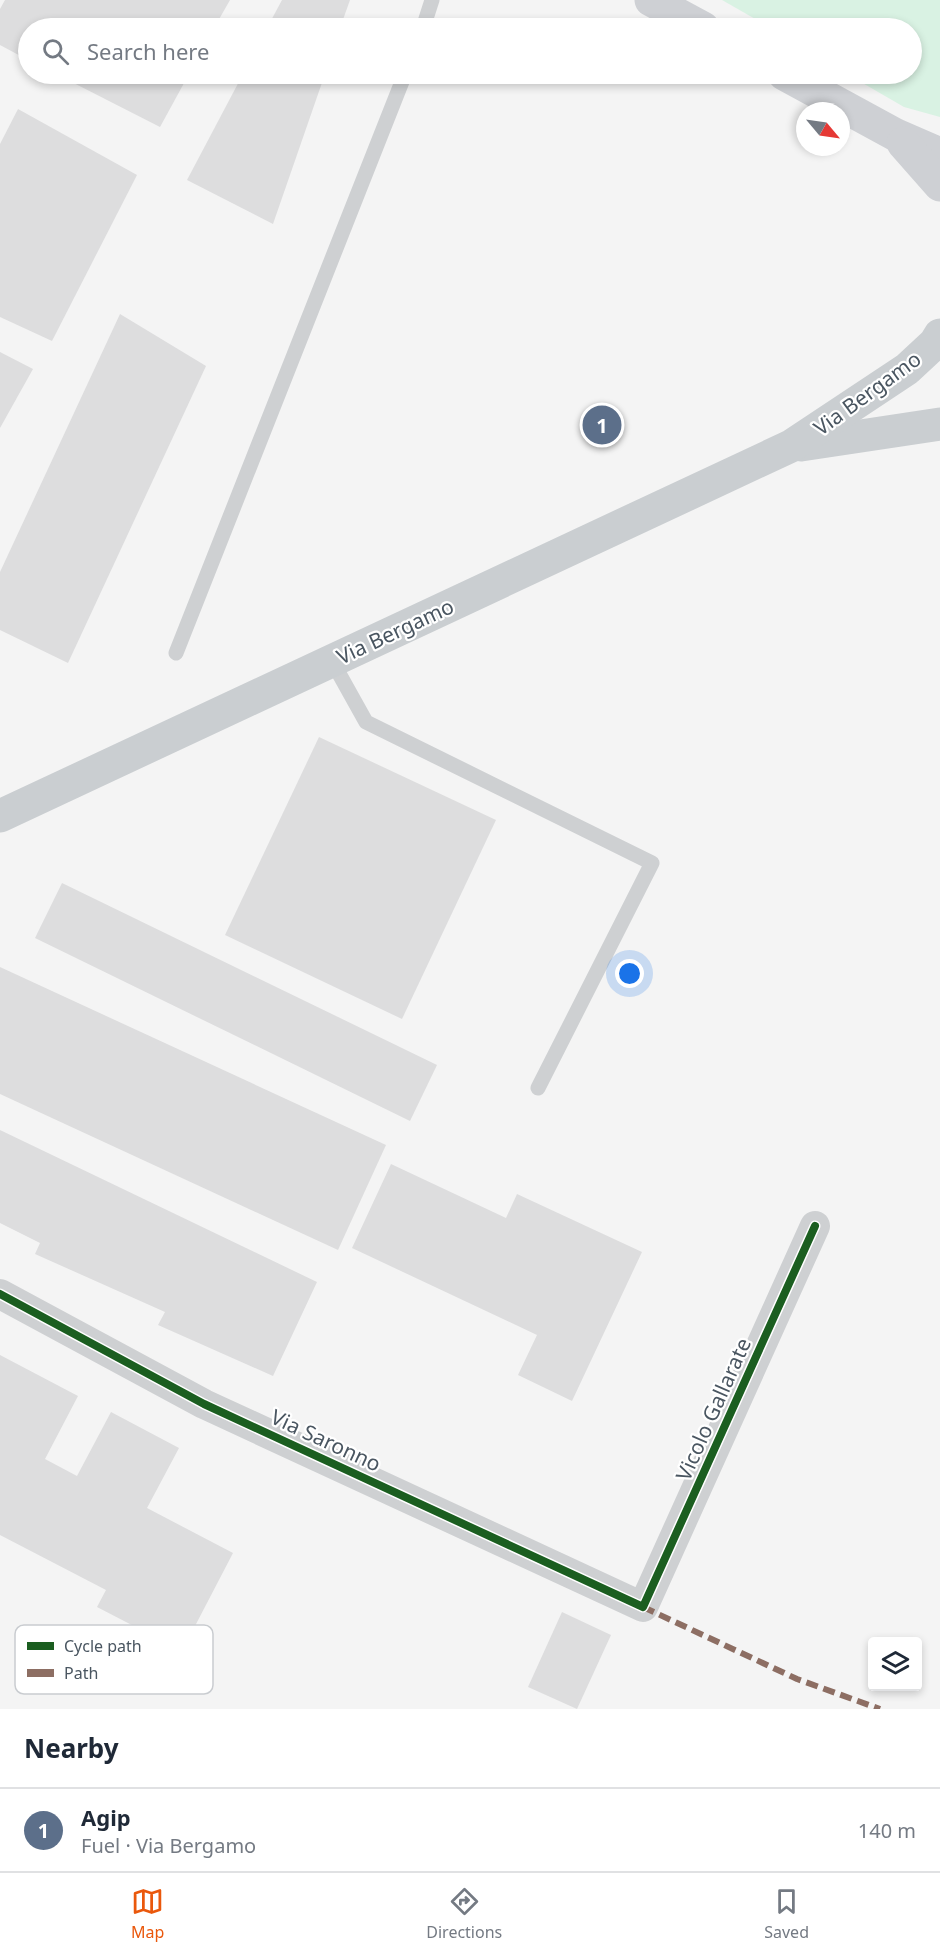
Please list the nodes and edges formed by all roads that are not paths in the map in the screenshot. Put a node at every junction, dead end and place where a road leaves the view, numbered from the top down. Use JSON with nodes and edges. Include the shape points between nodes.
{"nodes":[{"id":1,"x":657,"y":2,"type":"edge"},
{"id":2,"x":433,"y":4,"type":"edge"},
{"id":3,"x":427,"y":18,"type":"edge"},
{"id":4,"x":685,"y":18,"type":"edge"},
{"id":5,"x":401,"y":84,"type":"edge"},
{"id":6,"x":802,"y":84,"type":"edge"},
{"id":7,"x":896,"y":135,"type":"junction"},
{"id":8,"x":940,"y":154,"type":"edge"},
{"id":9,"x":940,"y":185,"type":"edge"},
{"id":10,"x":940,"y":335,"type":"edge"},
{"id":11,"x":940,"y":424,"type":"edge"},
{"id":12,"x":791,"y":446,"type":"junction"},
{"id":13,"x":176,"y":653,"type":"dead end"},
{"id":14,"x":332,"y":661,"type":"junction"},
{"id":15,"x":0,"y":816,"type":"edge"},
{"id":16,"x":538,"y":1088,"type":"dead end"},
{"id":17,"x":815,"y":1226,"type":"dead end"},
{"id":18,"x":0,"y":1294,"type":"edge"},
{"id":19,"x":643,"y":1607,"type":"joint"}],
"edges":[{"from":1,"to":4,"type":"main road"},
{"from":2,"to":3,"type":"lane"},
{"from":5,"to":13,"type":"lane"},
{"from":6,"to":7,"type":"main road"},
{"from":7,"to":8,"type":"main road"},
{"from":7,"to":9,"type":"main road"},
{"from":10,"to":12,"type":"main road","name":"Via Bergamo","via":[[907,369]]},
{"from":11,"to":12,"type":"main road","name":"Via Bergamo"},
{"from":12,"to":14,"type":"main road","name":"Via Bergamo"},
{"from":14,"to":15,"type":"main road","name":"Via Bergamo"},
{"from":14,"to":16,"type":"lane","via":[[366,722],[652,862]]},
{"from":17,"to":19,"type":"street","name":"Vicolo Gallarate"},
{"from":18,"to":19,"type":"street","name":"Via Saronno","via":[[204,1404]]}]}
